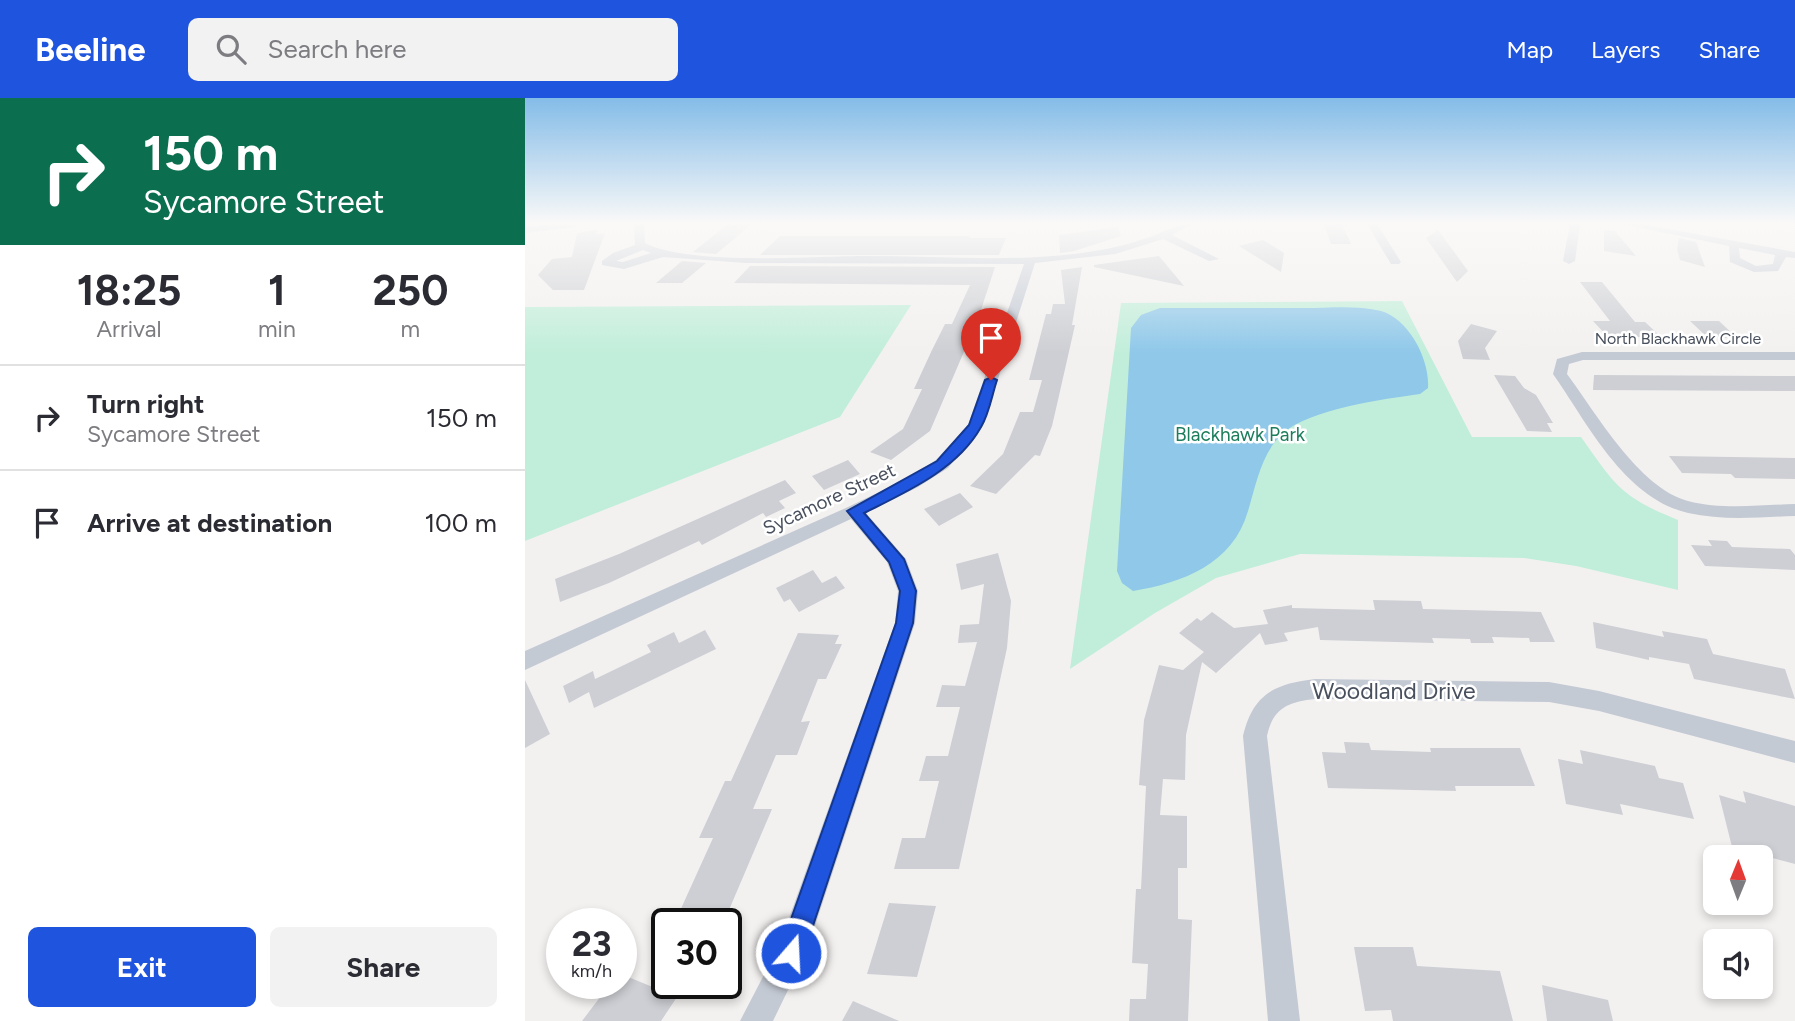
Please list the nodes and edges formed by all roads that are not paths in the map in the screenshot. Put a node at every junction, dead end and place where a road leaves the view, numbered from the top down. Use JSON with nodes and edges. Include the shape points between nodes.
{"nodes":[{"id":1,"x":1028,"y":267,"type":"edge"},
{"id":2,"x":1750,"y":267,"type":"edge"},
{"id":3,"x":1776,"y":267,"type":"edge"},
{"id":4,"x":1795,"y":356,"type":"edge"},
{"id":5,"x":1562,"y":362,"type":"joint"},
{"id":6,"x":1795,"y":510,"type":"edge"},
{"id":7,"x":854,"y":511,"type":"junction"},
{"id":8,"x":525,"y":661,"type":"edge"},
{"id":9,"x":1795,"y":752,"type":"edge"},
{"id":10,"x":756,"y":1021,"type":"edge"},
{"id":11,"x":1283,"y":1021,"type":"edge"}],
"edges":[{"from":1,"to":7,"type":"street","name":"Sycamore Street","via":[[975,426],[942,464]]},
{"from":2,"to":3,"type":"street"},
{"from":4,"to":5,"type":"street","name":"North Blackhawk Circle","via":[[1582,356]]},
{"from":5,"to":6,"type":"street","via":[[1560,374],[1643,483],[1661,497],[1702,509]]},
{"from":7,"to":8,"type":"street","name":"Sycamore Street"},
{"from":7,"to":10,"type":"street","via":[[896,559],[908,591],[905,623],[791,953]]},
{"from":9,"to":11,"type":"street","name":"Woodland Drive","via":[[1549,692],[1315,689],[1275,698],[1257,720],[1255,736]]}]}
